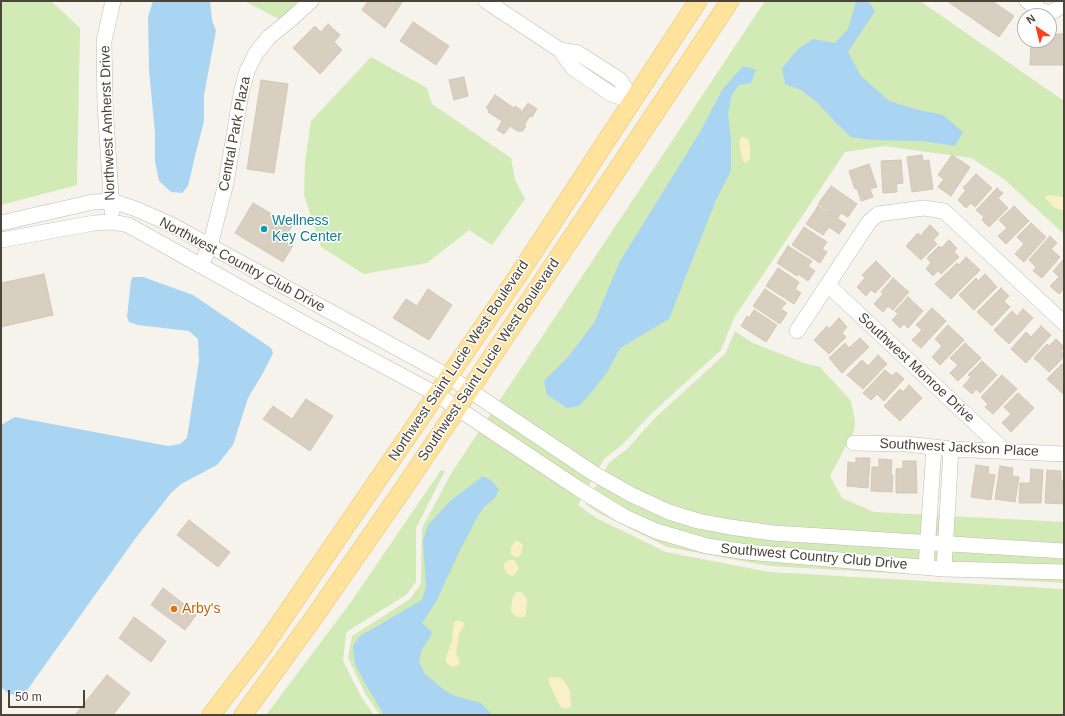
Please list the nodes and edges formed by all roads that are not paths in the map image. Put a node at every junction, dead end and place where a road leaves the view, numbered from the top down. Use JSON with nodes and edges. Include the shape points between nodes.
{"nodes":[{"id":1,"x":113,"y":1,"type":"edge"},
{"id":2,"x":311,"y":1,"type":"edge"},
{"id":3,"x":486,"y":1,"type":"edge"},
{"id":4,"x":698,"y":1,"type":"edge"},
{"id":5,"x":730,"y":1,"type":"edge"},
{"id":6,"x":1027,"y":1,"type":"edge"},
{"id":7,"x":1064,"y":5,"type":"edge"},
{"id":8,"x":633,"y":101,"type":"junction"},
{"id":9,"x":597,"y":199,"type":"junction"},
{"id":10,"x":112,"y":201,"type":"junction"},
{"id":11,"x":112,"y":222,"type":"junction"},
{"id":12,"x":1,"y":223,"type":"edge"},
{"id":13,"x":1,"y":240,"type":"edge"},
{"id":14,"x":210,"y":246,"type":"junction"},
{"id":15,"x":201,"y":265,"type":"junction"},
{"id":16,"x":828,"y":285,"type":"junction"},
{"id":17,"x":1064,"y":323,"type":"edge"},
{"id":18,"x":798,"y":331,"type":"dead end"},
{"id":19,"x":448,"y":376,"type":"junction"},
{"id":20,"x":468,"y":391,"type":"junction"},
{"id":21,"x":436,"y":394,"type":"junction"},
{"id":22,"x":458,"y":407,"type":"junction"},
{"id":23,"x":854,"y":443,"type":"dead end"},
{"id":24,"x":934,"y":447,"type":"junction"},
{"id":25,"x":951,"y":449,"type":"junction"},
{"id":26,"x":1005,"y":451,"type":"junction"},
{"id":27,"x":1064,"y":454,"type":"edge"},
{"id":28,"x":928,"y":542,"type":"junction"},
{"id":29,"x":946,"y":543,"type":"junction"},
{"id":30,"x":1064,"y":551,"type":"edge"},
{"id":31,"x":926,"y":567,"type":"junction"},
{"id":32,"x":944,"y":568,"type":"junction"},
{"id":33,"x":1064,"y":572,"type":"edge"},
{"id":34,"x":311,"y":577,"type":"junction"},
{"id":35,"x":244,"y":713,"type":"edge"},
{"id":36,"x":211,"y":715,"type":"edge"}],
"edges":[{"from":1,"to":10,"type":"street","name":"Northwest Amherst Drive","via":[[104,41],[105,104]]},
{"from":2,"to":14,"type":"street","name":"Central Park Plaza","via":[[269,37],[256,53],[247,71],[226,183]]},
{"from":3,"to":8,"type":"street","via":[[560,50],[573,68],[611,94]]},
{"from":4,"to":8,"type":"main road","name":"Northwest Saint Lucie West Boulevard"},
{"from":5,"to":9,"type":"main road","name":"Southwest Saint Lucie West Boulevard"},
{"from":6,"to":7,"type":"street","via":[[1050,13]]},
{"from":8,"to":9,"type":"main road","via":[[640,112],[607,169]]},
{"from":8,"to":19,"type":"main road","name":"Northwest Saint Lucie West Boulevard"},
{"from":9,"to":20,"type":"main road","name":"Southwest Saint Lucie West Boulevard"},
{"from":10,"to":11,"type":"street","name":"Northwest Amherst Drive"},
{"from":10,"to":12,"type":"street","name":"Northwest Country Club Drive","via":[[93,202]]},
{"from":10,"to":14,"type":"street","name":"Northwest Country Club Drive","via":[[170,224]]},
{"from":11,"to":13,"type":"street","name":"Northwest Country Club Drive"},
{"from":11,"to":15,"type":"street","name":"Northwest Country Club Drive","via":[[128,225]]},
{"from":14,"to":15,"type":"street","name":"Central Park Plaza"},
{"from":14,"to":19,"type":"street","name":"Northwest Country Club Drive"},
{"from":15,"to":21,"type":"street","name":"Northwest Country Club Drive"},
{"from":16,"to":17,"type":"street","via":[[868,222],[878,214],[924,208],[944,211]]},
{"from":16,"to":18,"type":"street"},
{"from":16,"to":26,"type":"street","name":"Southwest Monroe Drive"},
{"from":19,"to":20,"type":"street","name":"Northwest Country Club Drive"},
{"from":19,"to":21,"type":"main road","name":"Northwest Saint Lucie West Boulevard"},
{"from":20,"to":22,"type":"main road","name":"Southwest Saint Lucie West Boulevard"},
{"from":20,"to":28,"type":"street","name":"Southwest Country Club Drive","via":[[593,473],[669,512],[698,521],[773,533]]},
{"from":21,"to":22,"type":"street","name":"Northwest Country Club Drive"},
{"from":21,"to":34,"type":"main road","name":"Northwest Saint Lucie West Boulevard"},
{"from":22,"to":31,"type":"street","name":"Southwest Country Club Drive","via":[[579,489],[623,516],[656,531],[706,546],[747,552]]},
{"from":22,"to":35,"type":"main road","name":"Southwest Saint Lucie West Boulevard","via":[[314,617]]},
{"from":23,"to":24,"type":"street","name":"Southwest Jackson Place"},
{"from":24,"to":25,"type":"street","name":"Southwest Jackson Place"},
{"from":24,"to":28,"type":"street"},
{"from":25,"to":26,"type":"street","name":"Southwest Jackson Place"},
{"from":25,"to":29,"type":"street"},
{"from":26,"to":27,"type":"street","name":"Southwest Jackson Place"},
{"from":28,"to":29,"type":"street","name":"Southwest Country Club Drive"},
{"from":28,"to":31,"type":"street"},
{"from":29,"to":30,"type":"street","name":"Southwest Country Club Drive"},
{"from":29,"to":32,"type":"street"},
{"from":31,"to":32,"type":"street","name":"Southwest Country Club Drive"},
{"from":32,"to":33,"type":"street","name":"Southwest Country Club Drive"},
{"from":34,"to":35,"type":"main road","via":[[316,588],[314,601],[258,683]]},
{"from":34,"to":36,"type":"main road","name":"Northwest Saint Lucie West Boulevard","via":[[264,646]]}]}
